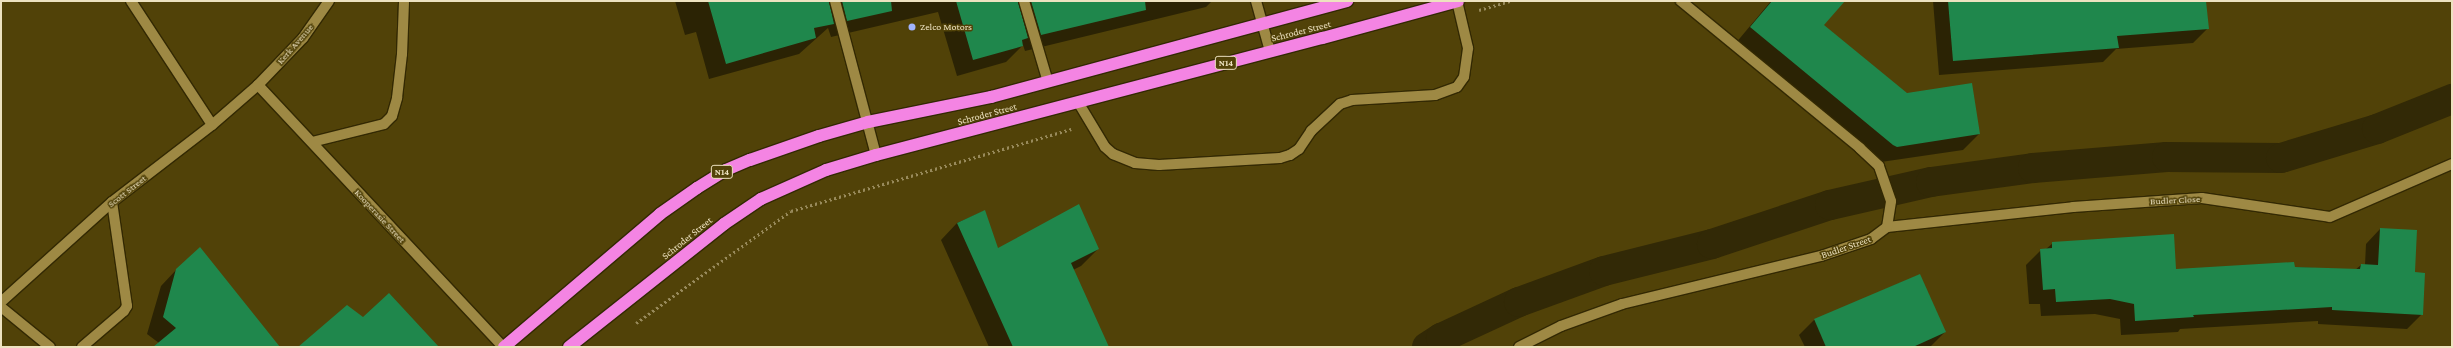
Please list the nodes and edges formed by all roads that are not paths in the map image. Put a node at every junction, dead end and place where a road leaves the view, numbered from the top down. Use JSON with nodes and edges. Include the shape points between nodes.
{"nodes":[{"id":1,"x":130,"y":1,"type":"edge"},
{"id":2,"x":329,"y":1,"type":"edge"},
{"id":3,"x":404,"y":1,"type":"edge"},
{"id":4,"x":835,"y":1,"type":"edge"},
{"id":5,"x":1024,"y":1,"type":"edge"},
{"id":6,"x":1256,"y":1,"type":"edge"},
{"id":7,"x":1347,"y":1,"type":"edge"},
{"id":8,"x":1458,"y":1,"type":"edge"},
{"id":9,"x":1681,"y":1,"type":"edge"},
{"id":10,"x":1262,"y":25,"type":"junction"},
{"id":11,"x":1270,"y":51,"type":"junction"},
{"id":12,"x":1048,"y":82,"type":"junction"},
{"id":13,"x":258,"y":85,"type":"junction"},
{"id":14,"x":1078,"y":102,"type":"junction"},
{"id":15,"x":868,"y":122,"type":"junction"},
{"id":16,"x":212,"y":125,"type":"junction"},
{"id":17,"x":312,"y":142,"type":"junction"},
{"id":18,"x":876,"y":155,"type":"junction"},
{"id":19,"x":2452,"y":164,"type":"edge"},
{"id":20,"x":112,"y":202,"type":"junction"},
{"id":21,"x":1887,"y":227,"type":"junction"},
{"id":22,"x":1,"y":302,"type":"edge"},
{"id":23,"x":1,"y":307,"type":"edge"},
{"id":24,"x":50,"y":347,"type":"edge"},
{"id":25,"x":82,"y":347,"type":"edge"},
{"id":26,"x":504,"y":347,"type":"edge"},
{"id":27,"x":569,"y":347,"type":"edge"},
{"id":28,"x":1520,"y":347,"type":"edge"}],
"edges":[{"from":1,"to":16,"type":"street"},
{"from":2,"to":13,"type":"street","name":"Kerk Avenue","via":[[303,38]]},
{"from":3,"to":17,"type":"street","via":[[401,61],[397,98],[392,116],[384,124]]},
{"from":4,"to":15,"type":"street"},
{"from":5,"to":12,"type":"street"},
{"from":6,"to":10,"type":"street"},
{"from":7,"to":10,"type":"highway","name":"Schroder Street","number":"N14"},
{"from":8,"to":11,"type":"highway","name":"Schroder Street","number":"N14"},
{"from":8,"to":14,"type":"street","via":[[1468,48],[1464,77],[1457,87],[1435,95],[1352,100],[1340,104],[1311,131],[1299,149],[1280,158],[1159,165],[1135,163],[1113,154],[1105,146]]},
{"from":9,"to":21,"type":"street","via":[[1860,148],[1881,171],[1891,201]]},
{"from":10,"to":11,"type":"street"},
{"from":10,"to":12,"type":"highway","name":"Schroder Street","number":"N14"},
{"from":11,"to":14,"type":"highway","name":"Schroder Street","number":"N14"},
{"from":12,"to":15,"type":"highway","name":"Schroder Street","number":"N14","via":[[930,111]]},
{"from":13,"to":16,"type":"street","name":"Scott Street"},
{"from":13,"to":17,"type":"street","name":"Kooperasie Street"},
{"from":14,"to":18,"type":"highway","name":"Schroder Street","number":"N14"},
{"from":15,"to":18,"type":"street"},
{"from":15,"to":26,"type":"highway","name":"Schroder Street","number":"N14","via":[[819,136],[726,170],[697,188],[631,238]]},
{"from":16,"to":20,"type":"street","name":"Scott Street"},
{"from":17,"to":26,"type":"street","name":"Kooperasie Street"},
{"from":18,"to":27,"type":"highway","name":"Schroder Street","number":"N14","via":[[826,170],[761,199],[724,224]]},
{"from":19,"to":21,"type":"street","name":"Budler Close","via":[[2330,217],[2202,198],[2073,207]]},
{"from":20,"to":22,"type":"street","name":"Scott Street"},
{"from":20,"to":25,"type":"street","via":[[127,306]]},
{"from":21,"to":28,"type":"street","name":"Budler Street","via":[[1871,239],[1821,256],[1622,304],[1561,326]]},
{"from":23,"to":24,"type":"street"}]}
